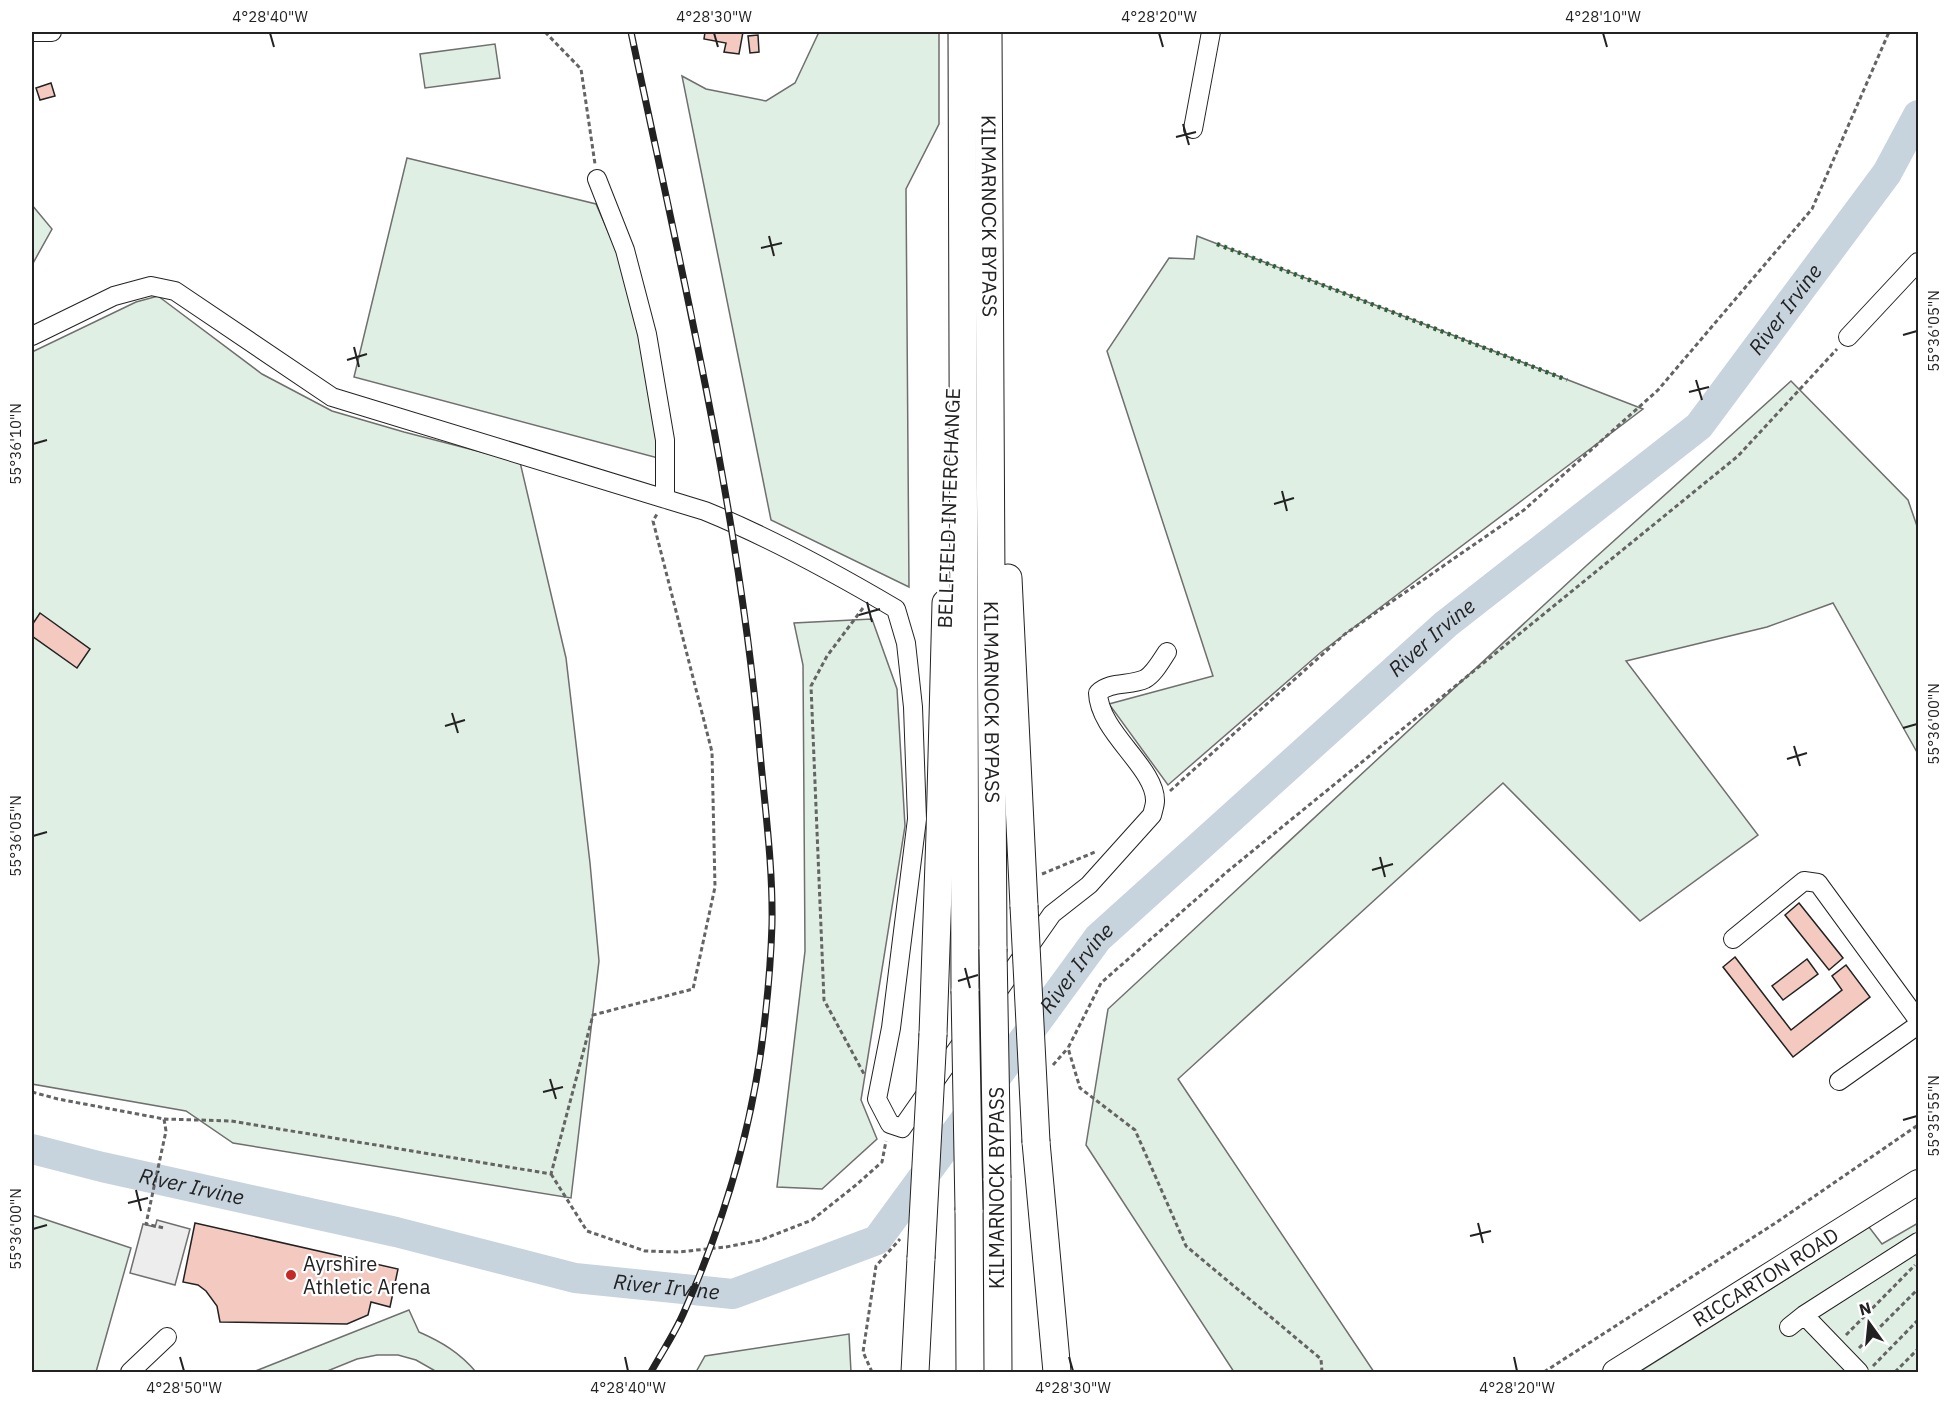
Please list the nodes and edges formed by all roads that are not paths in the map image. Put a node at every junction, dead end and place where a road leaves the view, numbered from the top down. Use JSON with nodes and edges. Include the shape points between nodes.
{"nodes":[{"id":1,"x":32,"y":32,"type":"edge"},
{"id":2,"x":52,"y":32,"type":"edge"},
{"id":3,"x":962,"y":32,"type":"edge"},
{"id":4,"x":988,"y":32,"type":"edge"},
{"id":5,"x":1211,"y":32,"type":"edge"},
{"id":6,"x":1193,"y":129,"type":"dead end"},
{"id":7,"x":597,"y":179,"type":"road end"},
{"id":8,"x":976,"y":182,"type":"junction"},
{"id":9,"x":1918,"y":262,"type":"edge"},
{"id":10,"x":32,"y":336,"type":"edge"},
{"id":11,"x":1848,"y":337,"type":"road end"},
{"id":12,"x":665,"y":499,"type":"junction"},
{"id":13,"x":1167,"y":652,"type":"dead end"},
{"id":14,"x":1733,"y":939,"type":"dead end"},
{"id":15,"x":1918,"y":1020,"type":"edge"},
{"id":16,"x":1918,"y":1025,"type":"edge"},
{"id":17,"x":1839,"y":1081,"type":"dead end"},
{"id":18,"x":1918,"y":1182,"type":"edge"},
{"id":19,"x":1918,"y":1242,"type":"edge"},
{"id":20,"x":1804,"y":1315,"type":"junction"},
{"id":21,"x":1789,"y":1327,"type":"dead end"},
{"id":22,"x":167,"y":1337,"type":"dead end"},
{"id":23,"x":1847,"y":1360,"type":"edge"},
{"id":24,"x":130,"y":1372,"type":"edge"},
{"id":25,"x":915,"y":1372,"type":"edge"},
{"id":26,"x":970,"y":1372,"type":"edge"},
{"id":27,"x":998,"y":1372,"type":"edge"},
{"id":28,"x":1057,"y":1372,"type":"edge"},
{"id":29,"x":1615,"y":1372,"type":"edge"}],
"edges":[{"from":1,"to":2,"type":"street"},
{"from":3,"to":8,"type":"highway","name":"KILMARNOCK BYPASS"},
{"from":4,"to":8,"type":"highway","name":"KILMARNOCK BYPASS"},
{"from":5,"to":6,"type":"street"},
{"from":7,"to":12,"type":"street","via":[[625,250],[647,334],[665,440]]},
{"from":8,"to":25,"type":"highway","name":"BELLFIELD INTERCHANGE","bridge":true,"via":[[949,474],[933,1034]]},
{"from":8,"to":26,"type":"highway","name":"KILMARNOCK BYPASS","bridge":true,"via":[[965,991]]},
{"from":8,"to":27,"type":"highway","name":"KILMARNOCK BYPASS","bridge":true},
{"from":8,"to":28,"type":"highway","bridge":true,"via":[[1036,1142]]},
{"from":9,"to":11,"type":"street"},
{"from":10,"to":12,"type":"street","via":[[114,296],[151,286],[175,291],[333,397]]},
{"from":12,"to":13,"type":"street","via":[[743,527],[896,609],[906,643],[913,707],[917,819],[891,1028],[877,1099],[890,1124],[902,1128],[1052,914],[1089,885],[1152,815],[1155,801],[1151,784],[1106,720],[1098,693],[1104,688],[1145,679]]},
{"from":14,"to":15,"type":"street","via":[[1804,881],[1818,883]]},
{"from":16,"to":17,"type":"street"},
{"from":18,"to":29,"type":"main road","name":"RICCARTON ROAD"},
{"from":19,"to":20,"type":"street"},
{"from":20,"to":21,"type":"street"},
{"from":20,"to":23,"type":"street"},
{"from":22,"to":24,"type":"street"}]}
